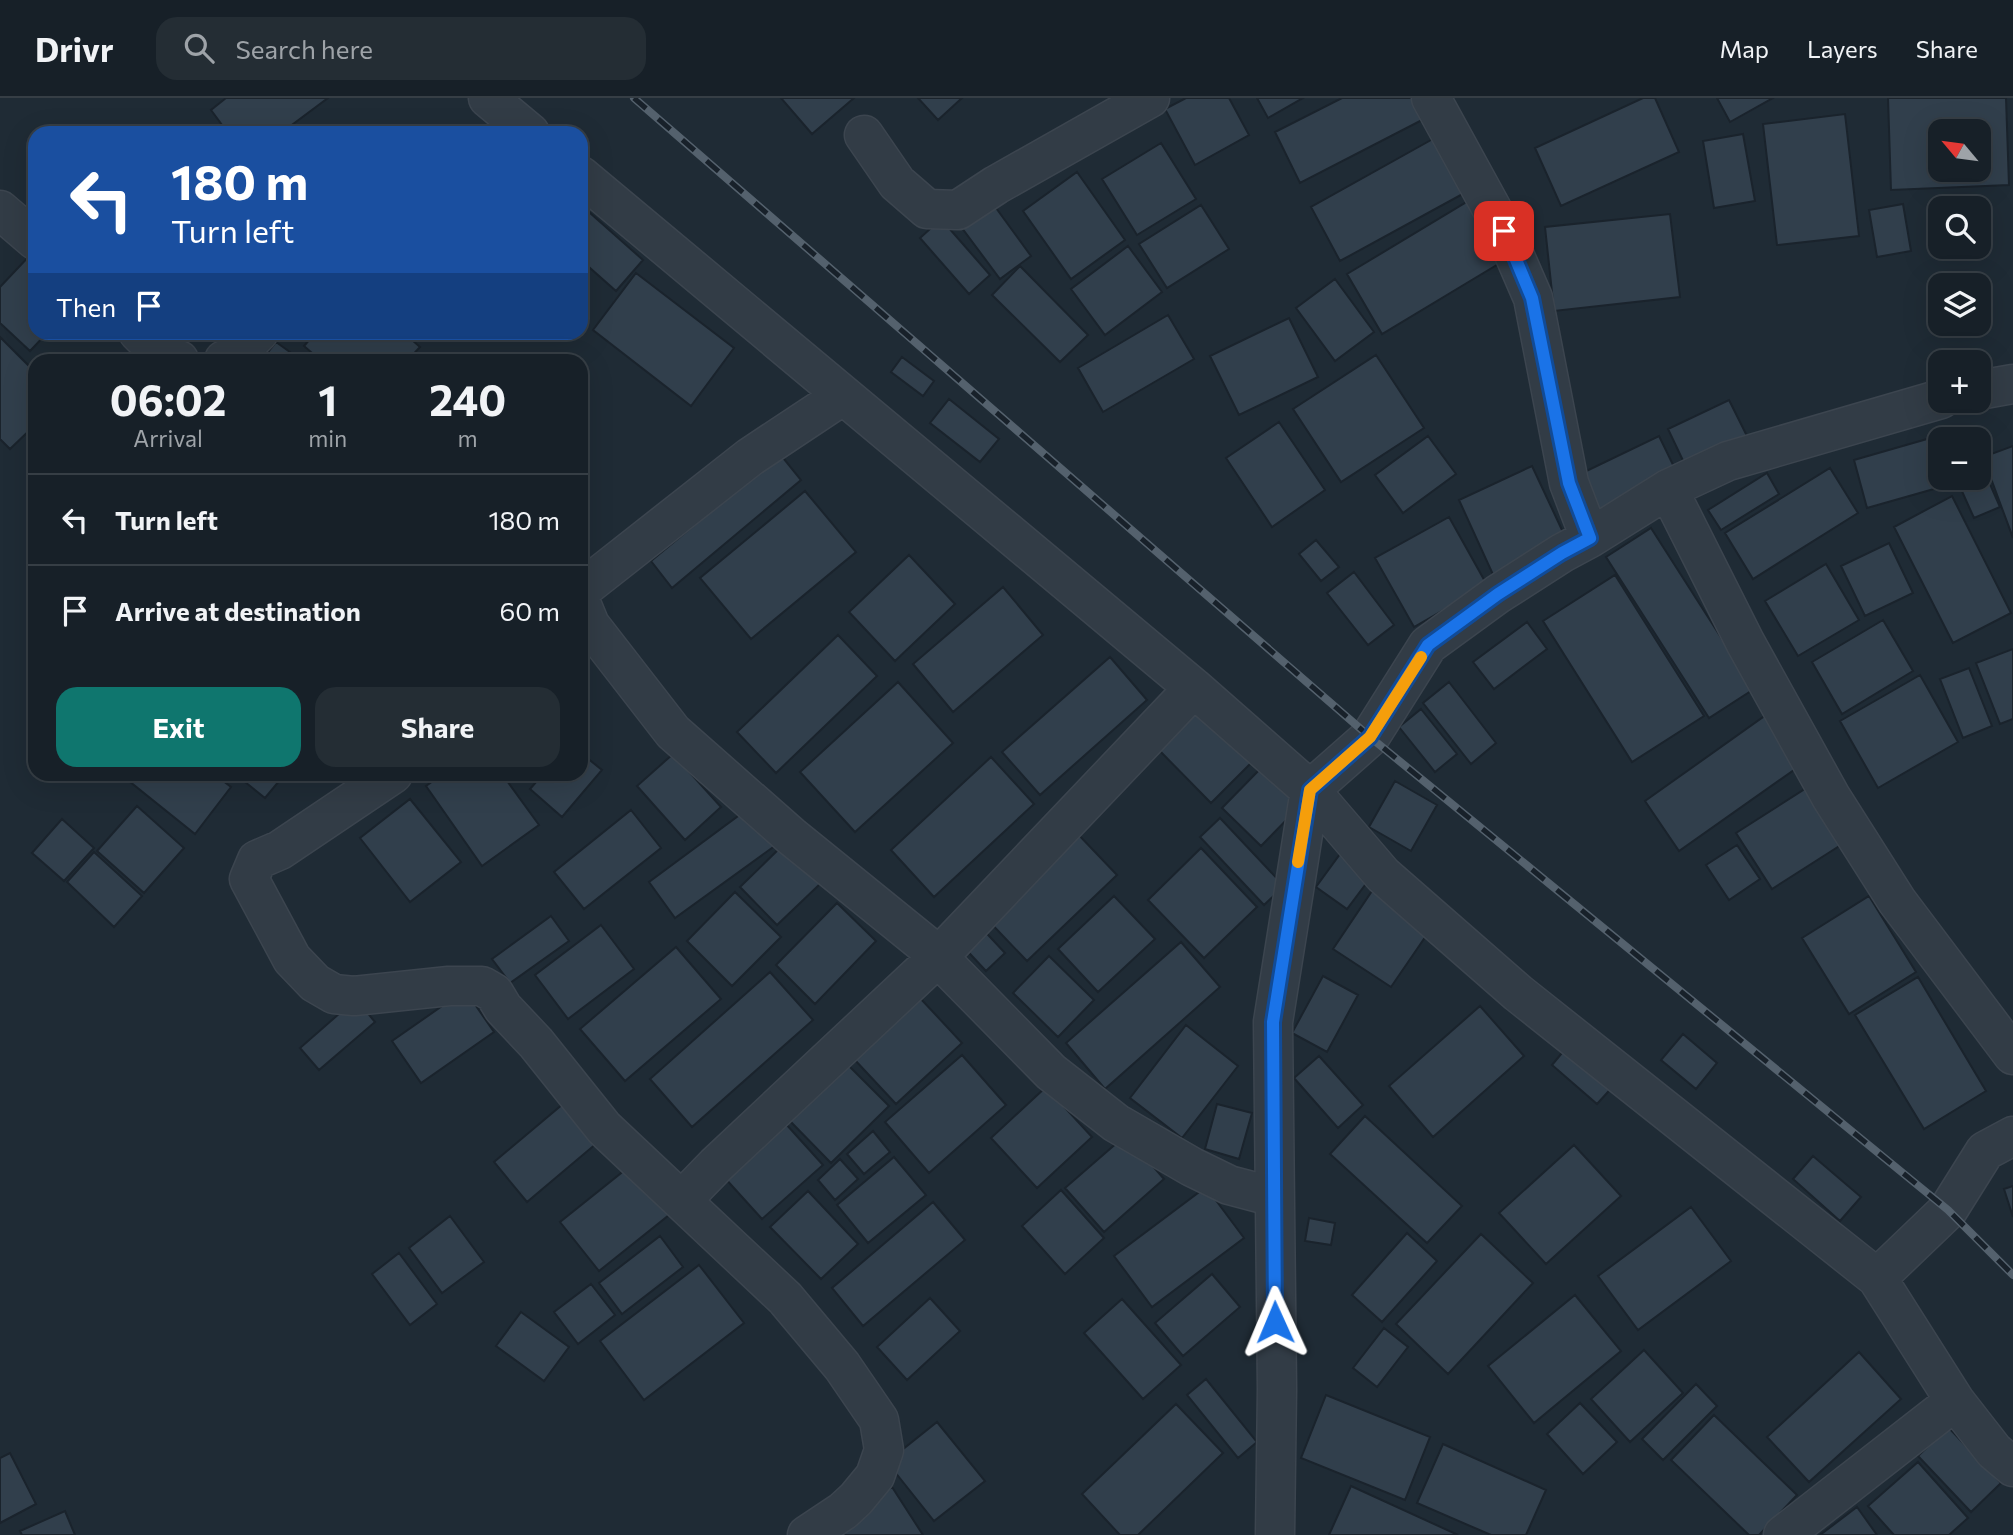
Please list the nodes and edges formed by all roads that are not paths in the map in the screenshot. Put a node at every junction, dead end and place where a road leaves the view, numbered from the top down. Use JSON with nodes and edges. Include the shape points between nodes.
{"nodes":[{"id":1,"x":1150,"y":98,"type":"edge"},
{"id":2,"x":1431,"y":98,"type":"edge"},
{"id":3,"x":864,"y":135,"type":"dead end"},
{"id":4,"x":588,"y":182,"type":"edge"},
{"id":5,"x":0,"y":210,"type":"edge"},
{"id":6,"x":28,"y":234,"type":"edge"},
{"id":7,"x":146,"y":340,"type":"edge"},
{"id":8,"x":251,"y":340,"type":"edge"},
{"id":9,"x":160,"y":354,"type":"edge"},
{"id":10,"x":237,"y":354,"type":"edge"},
{"id":11,"x":2013,"y":384,"type":"edge"},
{"id":12,"x":1991,"y":388,"type":"edge"},
{"id":13,"x":842,"y":396,"type":"junction"},
{"id":14,"x":1928,"y":403,"type":"edge"},
{"id":15,"x":1668,"y":489,"type":"junction"},
{"id":16,"x":1590,"y":538,"type":"junction"},
{"id":17,"x":588,"y":584,"type":"edge"},
{"id":18,"x":588,"y":620,"type":"edge"},
{"id":19,"x":1194,"y":688,"type":"junction"},
{"id":20,"x":383,"y":781,"type":"edge"},
{"id":21,"x":1310,"y":790,"type":"junction"},
{"id":22,"x":938,"y":957,"type":"junction"},
{"id":23,"x":2013,"y":1055,"type":"edge"},
{"id":24,"x":2013,"y":1136,"type":"edge"},
{"id":25,"x":1274,"y":1197,"type":"junction"},
{"id":26,"x":682,"y":1200,"type":"junction"},
{"id":27,"x":1877,"y":1278,"type":"junction"},
{"id":28,"x":1955,"y":1401,"type":"junction"},
{"id":29,"x":2013,"y":1467,"type":"edge"},
{"id":30,"x":807,"y":1535,"type":"edge"},
{"id":31,"x":1275,"y":1535,"type":"edge"},
{"id":32,"x":1783,"y":1535,"type":"edge"}],
"edges":[{"from":1,"to":3,"type":"street","via":[[958,210],[927,209],[897,183]]},
{"from":2,"to":16,"type":"street","via":[[1504,231],[1532,298],[1569,483]]},
{"from":4,"to":13,"type":"street"},
{"from":5,"to":6,"type":"street"},
{"from":7,"to":9,"type":"street"},
{"from":8,"to":10,"type":"street"},
{"from":11,"to":12,"type":"street"},
{"from":13,"to":17,"type":"street","via":[[750,457]]},
{"from":13,"to":19,"type":"street"},
{"from":14,"to":15,"type":"street","via":[[1728,461]]},
{"from":15,"to":16,"type":"street"},
{"from":15,"to":23,"type":"street","via":[[1745,642],[1831,797],[1897,901]]},
{"from":16,"to":21,"type":"street","via":[[1498,594],[1428,645],[1370,737]]},
{"from":18,"to":22,"type":"street","via":[[673,732]]},
{"from":19,"to":21,"type":"street"},
{"from":19,"to":22,"type":"street"},
{"from":20,"to":26,"type":"street","via":[[252,867],[249,879],[292,959],[315,983],[334,994],[449,986],[482,986],[494,993],[604,1128]]},
{"from":21,"to":25,"type":"street","via":[[1273,1022]]},
{"from":21,"to":27,"type":"street","via":[[1383,875],[1518,993]]},
{"from":22,"to":25,"type":"street","via":[[1051,1072],[1116,1123],[1229,1185]]},
{"from":22,"to":26,"type":"street"},
{"from":24,"to":27,"type":"street","via":[[1985,1151],[1948,1210]]},
{"from":25,"to":31,"type":"street"},
{"from":26,"to":30,"type":"street","via":[[785,1298],[842,1366],[879,1420],[884,1450],[874,1476],[843,1511]]},
{"from":27,"to":28,"type":"street"},
{"from":28,"to":29,"type":"street","via":[[1994,1451]]},
{"from":28,"to":32,"type":"street"}]}
